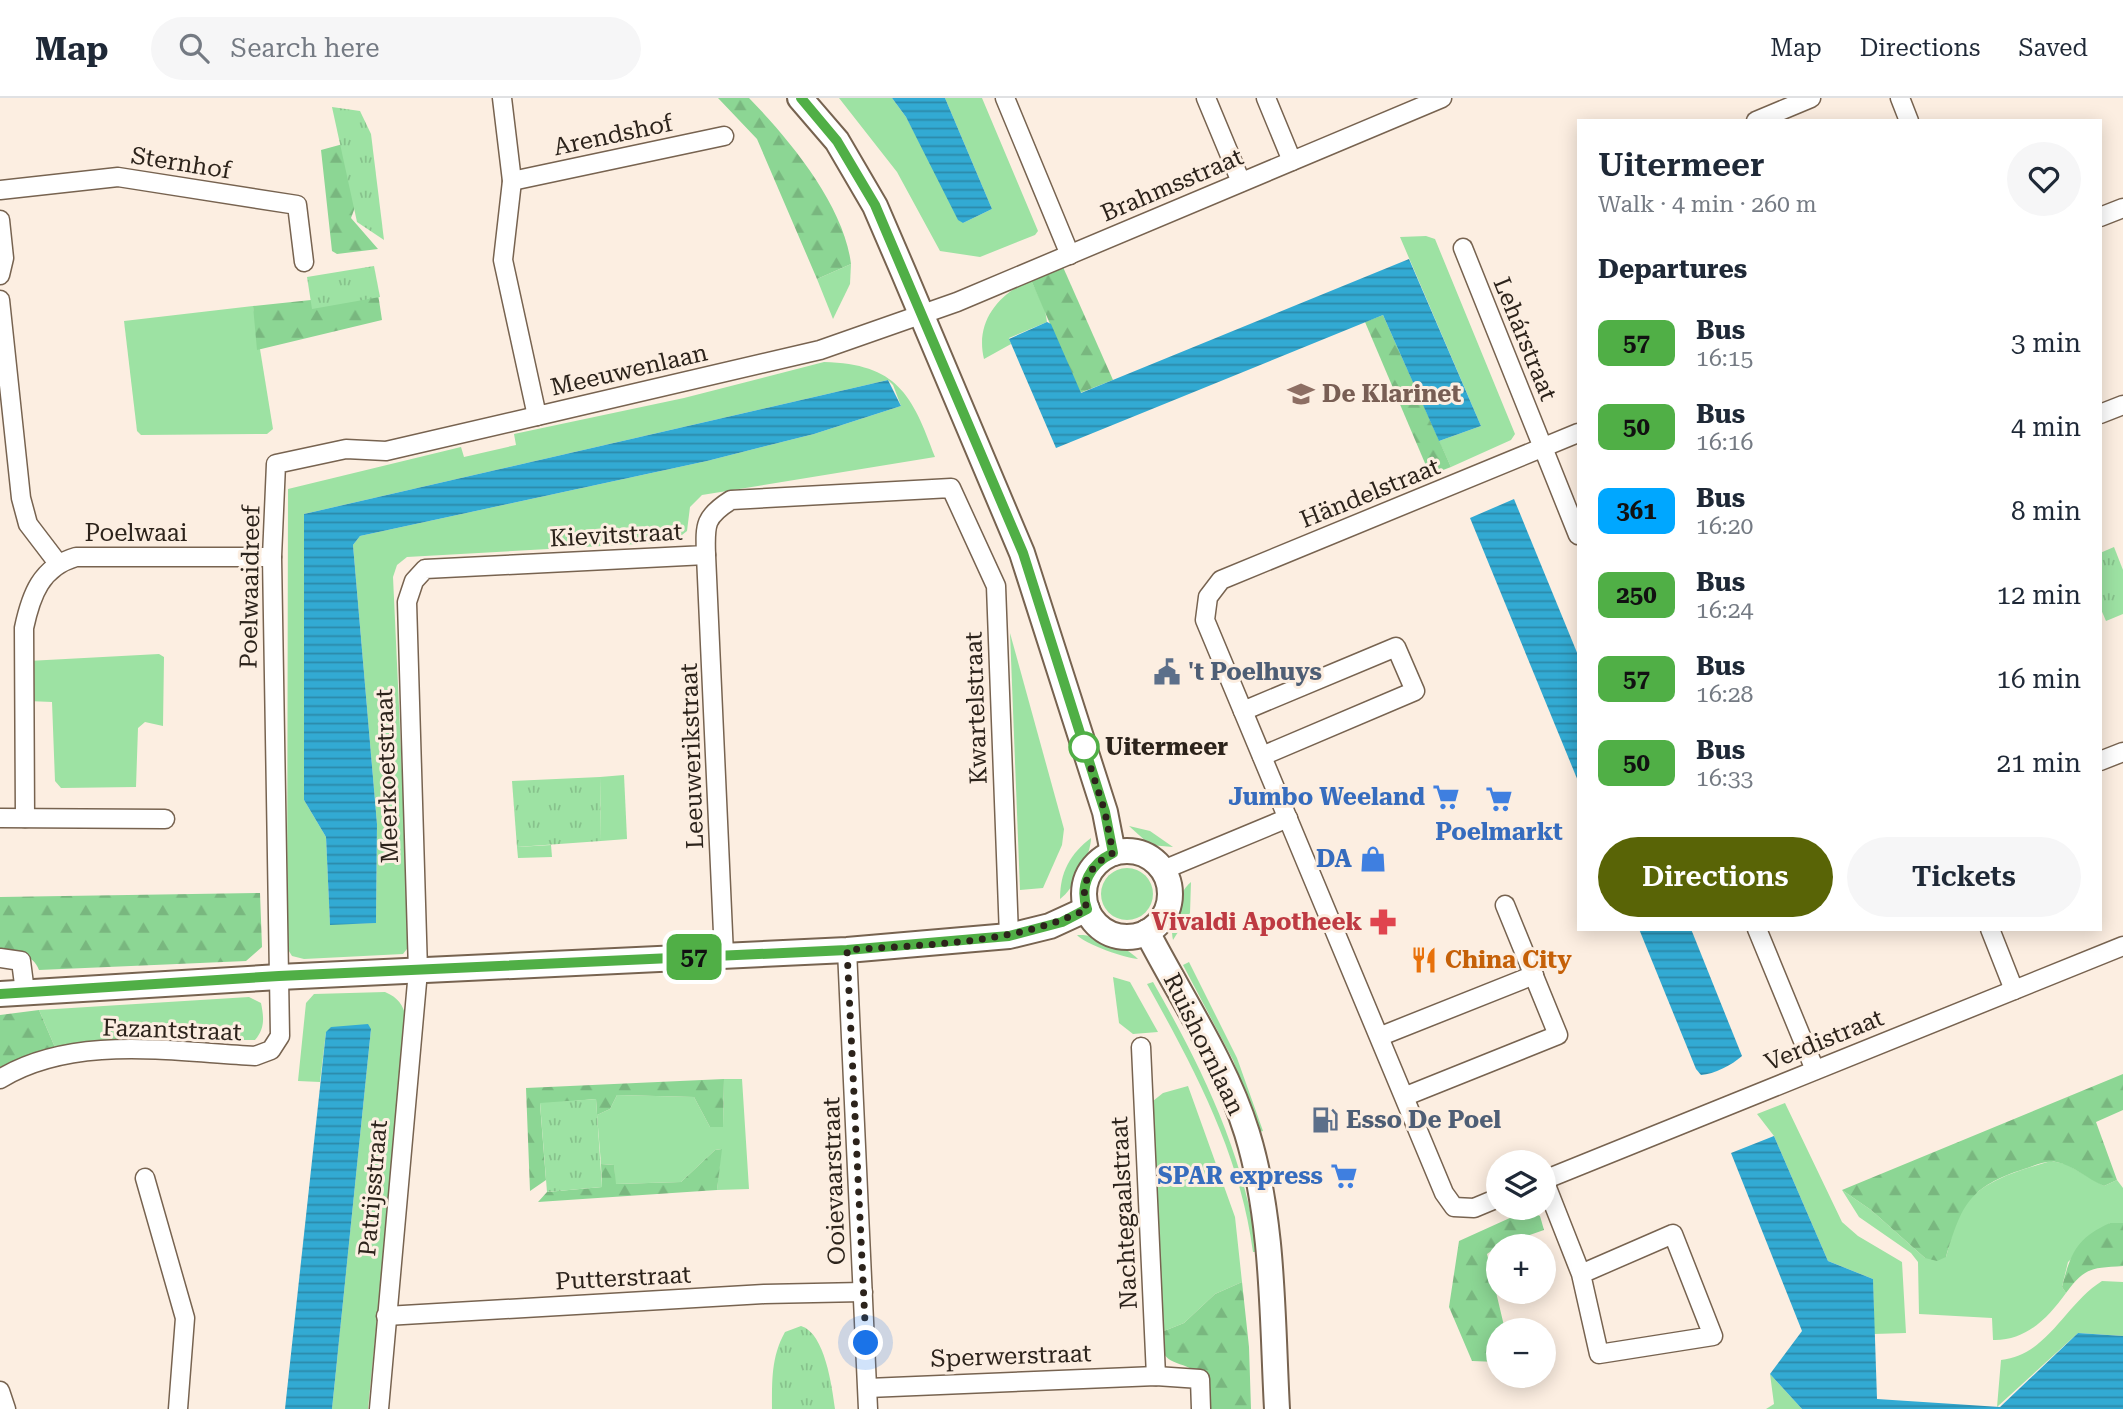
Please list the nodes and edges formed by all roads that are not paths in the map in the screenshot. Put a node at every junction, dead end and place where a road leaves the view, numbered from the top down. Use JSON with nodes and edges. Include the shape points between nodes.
{"nodes":[{"id":1,"x":502,"y":98,"type":"edge"},
{"id":2,"x":800,"y":98,"type":"edge"},
{"id":3,"x":1005,"y":98,"type":"edge"},
{"id":4,"x":1206,"y":98,"type":"edge"},
{"id":5,"x":1266,"y":98,"type":"edge"},
{"id":6,"x":1442,"y":98,"type":"edge"},
{"id":7,"x":1811,"y":98,"type":"edge"},
{"id":8,"x":1900,"y":98,"type":"edge"},
{"id":9,"x":1761,"y":119,"type":"edge"},
{"id":10,"x":1908,"y":119,"type":"edge"},
{"id":11,"x":724,"y":136,"type":"dead end"},
{"id":12,"x":1292,"y":161,"type":"junction"},
{"id":13,"x":512,"y":181,"type":"junction"},
{"id":14,"x":1241,"y":182,"type":"junction"},
{"id":15,"x":0,"y":190,"type":"edge"},
{"id":16,"x":2123,"y":208,"type":"edge"},
{"id":17,"x":2102,"y":216,"type":"edge"},
{"id":18,"x":0,"y":220,"type":"edge"},
{"id":19,"x":1462,"y":248,"type":"dead end"},
{"id":20,"x":1070,"y":255,"type":"junction"},
{"id":21,"x":304,"y":262,"type":"dead end"},
{"id":22,"x":0,"y":275,"type":"edge"},
{"id":23,"x":0,"y":300,"type":"edge"},
{"id":24,"x":921,"y":316,"type":"junction"},
{"id":25,"x":2123,"y":405,"type":"edge"},
{"id":26,"x":2102,"y":413,"type":"edge"},
{"id":27,"x":537,"y":416,"type":"junction"},
{"id":28,"x":1577,"y":433,"type":"edge"},
{"id":29,"x":1543,"y":448,"type":"junction"},
{"id":30,"x":951,"y":488,"type":"joint"},
{"id":31,"x":1577,"y":533,"type":"edge"},
{"id":32,"x":706,"y":555,"type":"junction"},
{"id":33,"x":272,"y":557,"type":"junction"},
{"id":34,"x":57,"y":562,"type":"junction"},
{"id":35,"x":414,"y":582,"type":"joint"},
{"id":36,"x":1243,"y":711,"type":"junction"},
{"id":37,"x":2123,"y":752,"type":"edge"},
{"id":38,"x":1262,"y":756,"type":"junction"},
{"id":39,"x":2102,"y":760,"type":"edge"},
{"id":40,"x":0,"y":818,"type":"edge"},
{"id":41,"x":25,"y":818,"type":"junction"},
{"id":42,"x":1288,"y":818,"type":"junction"},
{"id":43,"x":164,"y":819,"type":"dead end"},
{"id":44,"x":1113,"y":853,"type":"junction"},
{"id":45,"x":1163,"y":870,"type":"junction"},
{"id":46,"x":1506,"y":905,"type":"dead end"},
{"id":47,"x":1087,"y":909,"type":"junction"},
{"id":48,"x":1758,"y":931,"type":"edge"},
{"id":49,"x":1991,"y":931,"type":"edge"},
{"id":50,"x":1147,"y":932,"type":"junction"},
{"id":51,"x":1009,"y":936,"type":"junction"},
{"id":52,"x":2123,"y":946,"type":"edge"},
{"id":53,"x":847,"y":950,"type":"junction"},
{"id":54,"x":724,"y":955,"type":"junction"},
{"id":55,"x":0,"y":958,"type":"edge"},
{"id":56,"x":418,"y":971,"type":"junction"},
{"id":57,"x":1534,"y":975,"type":"junction"},
{"id":58,"x":279,"y":976,"type":"junction"},
{"id":59,"x":2014,"y":990,"type":"junction"},
{"id":60,"x":25,"y":992,"type":"junction"},
{"id":61,"x":0,"y":994,"type":"edge"},
{"id":62,"x":1381,"y":1036,"type":"junction"},
{"id":63,"x":1141,"y":1047,"type":"dead end"},
{"id":64,"x":1815,"y":1070,"type":"junction"},
{"id":65,"x":0,"y":1079,"type":"edge"},
{"id":66,"x":1405,"y":1096,"type":"junction"},
{"id":67,"x":1556,"y":1175,"type":"edge"},
{"id":68,"x":145,"y":1178,"type":"dead end"},
{"id":69,"x":1486,"y":1203,"type":"edge"},
{"id":70,"x":1556,"y":1210,"type":"edge"},
{"id":71,"x":1581,"y":1274,"type":"junction"},
{"id":72,"x":863,"y":1292,"type":"junction"},
{"id":73,"x":386,"y":1316,"type":"junction"},
{"id":74,"x":1156,"y":1376,"type":"junction"},
{"id":75,"x":868,"y":1388,"type":"junction"},
{"id":76,"x":0,"y":1391,"type":"edge"},
{"id":77,"x":6,"y":1409,"type":"edge"},
{"id":78,"x":178,"y":1409,"type":"edge"},
{"id":79,"x":379,"y":1409,"type":"edge"},
{"id":80,"x":868,"y":1409,"type":"edge"},
{"id":81,"x":1201,"y":1409,"type":"edge"},
{"id":82,"x":1277,"y":1409,"type":"edge"}],
"edges":[{"from":1,"to":13,"type":"street","name":"Meeuwenlaan"},
{"from":2,"to":24,"type":"main road","via":[[837,141],[875,205]]},
{"from":3,"to":20,"type":"street"},
{"from":4,"to":14,"type":"street"},
{"from":5,"to":12,"type":"street"},
{"from":6,"to":12,"type":"street","name":"Brahmsstraat"},
{"from":7,"to":9,"type":"street"},
{"from":8,"to":10,"type":"street"},
{"from":11,"to":13,"type":"street","name":"Arendshof"},
{"from":12,"to":14,"type":"street","name":"Brahmsstraat"},
{"from":13,"to":27,"type":"street","name":"Meeuwenlaan","via":[[503,260]]},
{"from":14,"to":20,"type":"street","name":"Brahmsstraat"},
{"from":15,"to":21,"type":"street","name":"Sternhof","via":[[118,177],[298,205]]},
{"from":16,"to":17,"type":"street"},
{"from":18,"to":22,"type":"street","via":[[4,258]]},
{"from":19,"to":29,"type":"street","name":"Lehárstraat"},
{"from":20,"to":24,"type":"street","name":"Brahmsstraat"},
{"from":23,"to":34,"type":"street","via":[[21,498],[28,524]]},
{"from":24,"to":27,"type":"street","name":"Meeuwenlaan","via":[[820,351]]},
{"from":24,"to":44,"type":"main road","via":[[1023,553],[1105,812]]},
{"from":25,"to":26,"type":"street"},
{"from":27,"to":33,"type":"street","name":"Poelwaaidreef","via":[[386,451],[346,449],[276,464]]},
{"from":28,"to":29,"type":"street","name":"Händelstraat"},
{"from":29,"to":31,"type":"street","name":"Lehárstraat"},
{"from":29,"to":36,"type":"street","name":"Händelstraat","via":[[1221,580],[1208,597],[1205,620]]},
{"from":30,"to":32,"type":"street","name":"Kievitstraat","via":[[732,500],[715,510],[705,525]]},
{"from":30,"to":51,"type":"street","name":"Kwartelstraat","via":[[996,586]]},
{"from":32,"to":35,"type":"street","name":"Kievitstraat","via":[[425,569]]},
{"from":32,"to":54,"type":"street","name":"Leeuwerikstraat"},
{"from":33,"to":34,"type":"street","name":"Poelwaai","via":[[76,557]]},
{"from":33,"to":58,"type":"street","name":"Poelwaaidreef"},
{"from":34,"to":41,"type":"street","name":"Poelwaai","via":[[38,583],[24,628]]},
{"from":35,"to":56,"type":"street","name":"Meerkoetstraat","via":[[407,602]]},
{"from":36,"to":38,"type":"street"},
{"from":36,"to":38,"type":"street","via":[[1396,647],[1415,691]]},
{"from":37,"to":39,"type":"street"},
{"from":38,"to":42,"type":"street"},
{"from":40,"to":41,"type":"street"},
{"from":41,"to":43,"type":"street"},
{"from":42,"to":45,"type":"street"},
{"from":42,"to":62,"type":"street"},
{"from":44,"to":45,"type":"main road","via":[[1141,853]]},
{"from":44,"to":47,"type":"main road","via":[[1098,862],[1088,876],[1084,892]]},
{"from":45,"to":50,"type":"main road","via":[[1169,905]]},
{"from":46,"to":57,"type":"street"},
{"from":47,"to":50,"type":"main road","via":[[1094,922],[1112,934],[1126,937]]},
{"from":47,"to":51,"type":"main road","via":[[1062,922]]},
{"from":48,"to":64,"type":"street"},
{"from":49,"to":59,"type":"street"},
{"from":50,"to":82,"type":"main road","name":"Ruishornlaan","via":[[1227,1083],[1247,1133],[1268,1254]]},
{"from":51,"to":53,"type":"main road"},
{"from":52,"to":59,"type":"street","name":"Verdistraat"},
{"from":53,"to":54,"type":"main road"},
{"from":53,"to":72,"type":"street","name":"Ooievaarstraat"},
{"from":54,"to":56,"type":"main road"},
{"from":55,"to":60,"type":"street","via":[[21,961]]},
{"from":56,"to":58,"type":"main road"},
{"from":56,"to":73,"type":"street","name":"Patrijsstraat"},
{"from":57,"to":62,"type":"street"},
{"from":57,"to":66,"type":"street","via":[[1558,1035]]},
{"from":58,"to":60,"type":"main road"},
{"from":58,"to":65,"type":"street","name":"Fazantstraat","via":[[280,1036],[271,1050],[254,1056],[109,1049],[17,1068]]},
{"from":59,"to":64,"type":"street","name":"Verdistraat"},
{"from":60,"to":61,"type":"main road"},
{"from":62,"to":66,"type":"street"},
{"from":63,"to":74,"type":"street","name":"Nachtegaalstraat"},
{"from":64,"to":67,"type":"street","name":"Verdistraat"},
{"from":66,"to":69,"type":"street","via":[[1454,1208]]},
{"from":68,"to":78,"type":"street","via":[[185,1318]]},
{"from":70,"to":71,"type":"street"},
{"from":71,"to":71,"type":"street","via":[[1599,1354],[1713,1336],[1673,1234]]},
{"from":72,"to":73,"type":"street","name":"Putterstraat"},
{"from":72,"to":75,"type":"street","name":"Ooievaarstraat"},
{"from":73,"to":79,"type":"street","name":"Patrijsstraat"},
{"from":74,"to":75,"type":"street","name":"Sperwerstraat"},
{"from":74,"to":81,"type":"street","name":"Sperwerstraat","via":[[1200,1379]]},
{"from":75,"to":80,"type":"street","name":"Ooievaarstraat"},
{"from":76,"to":77,"type":"street"}]}
